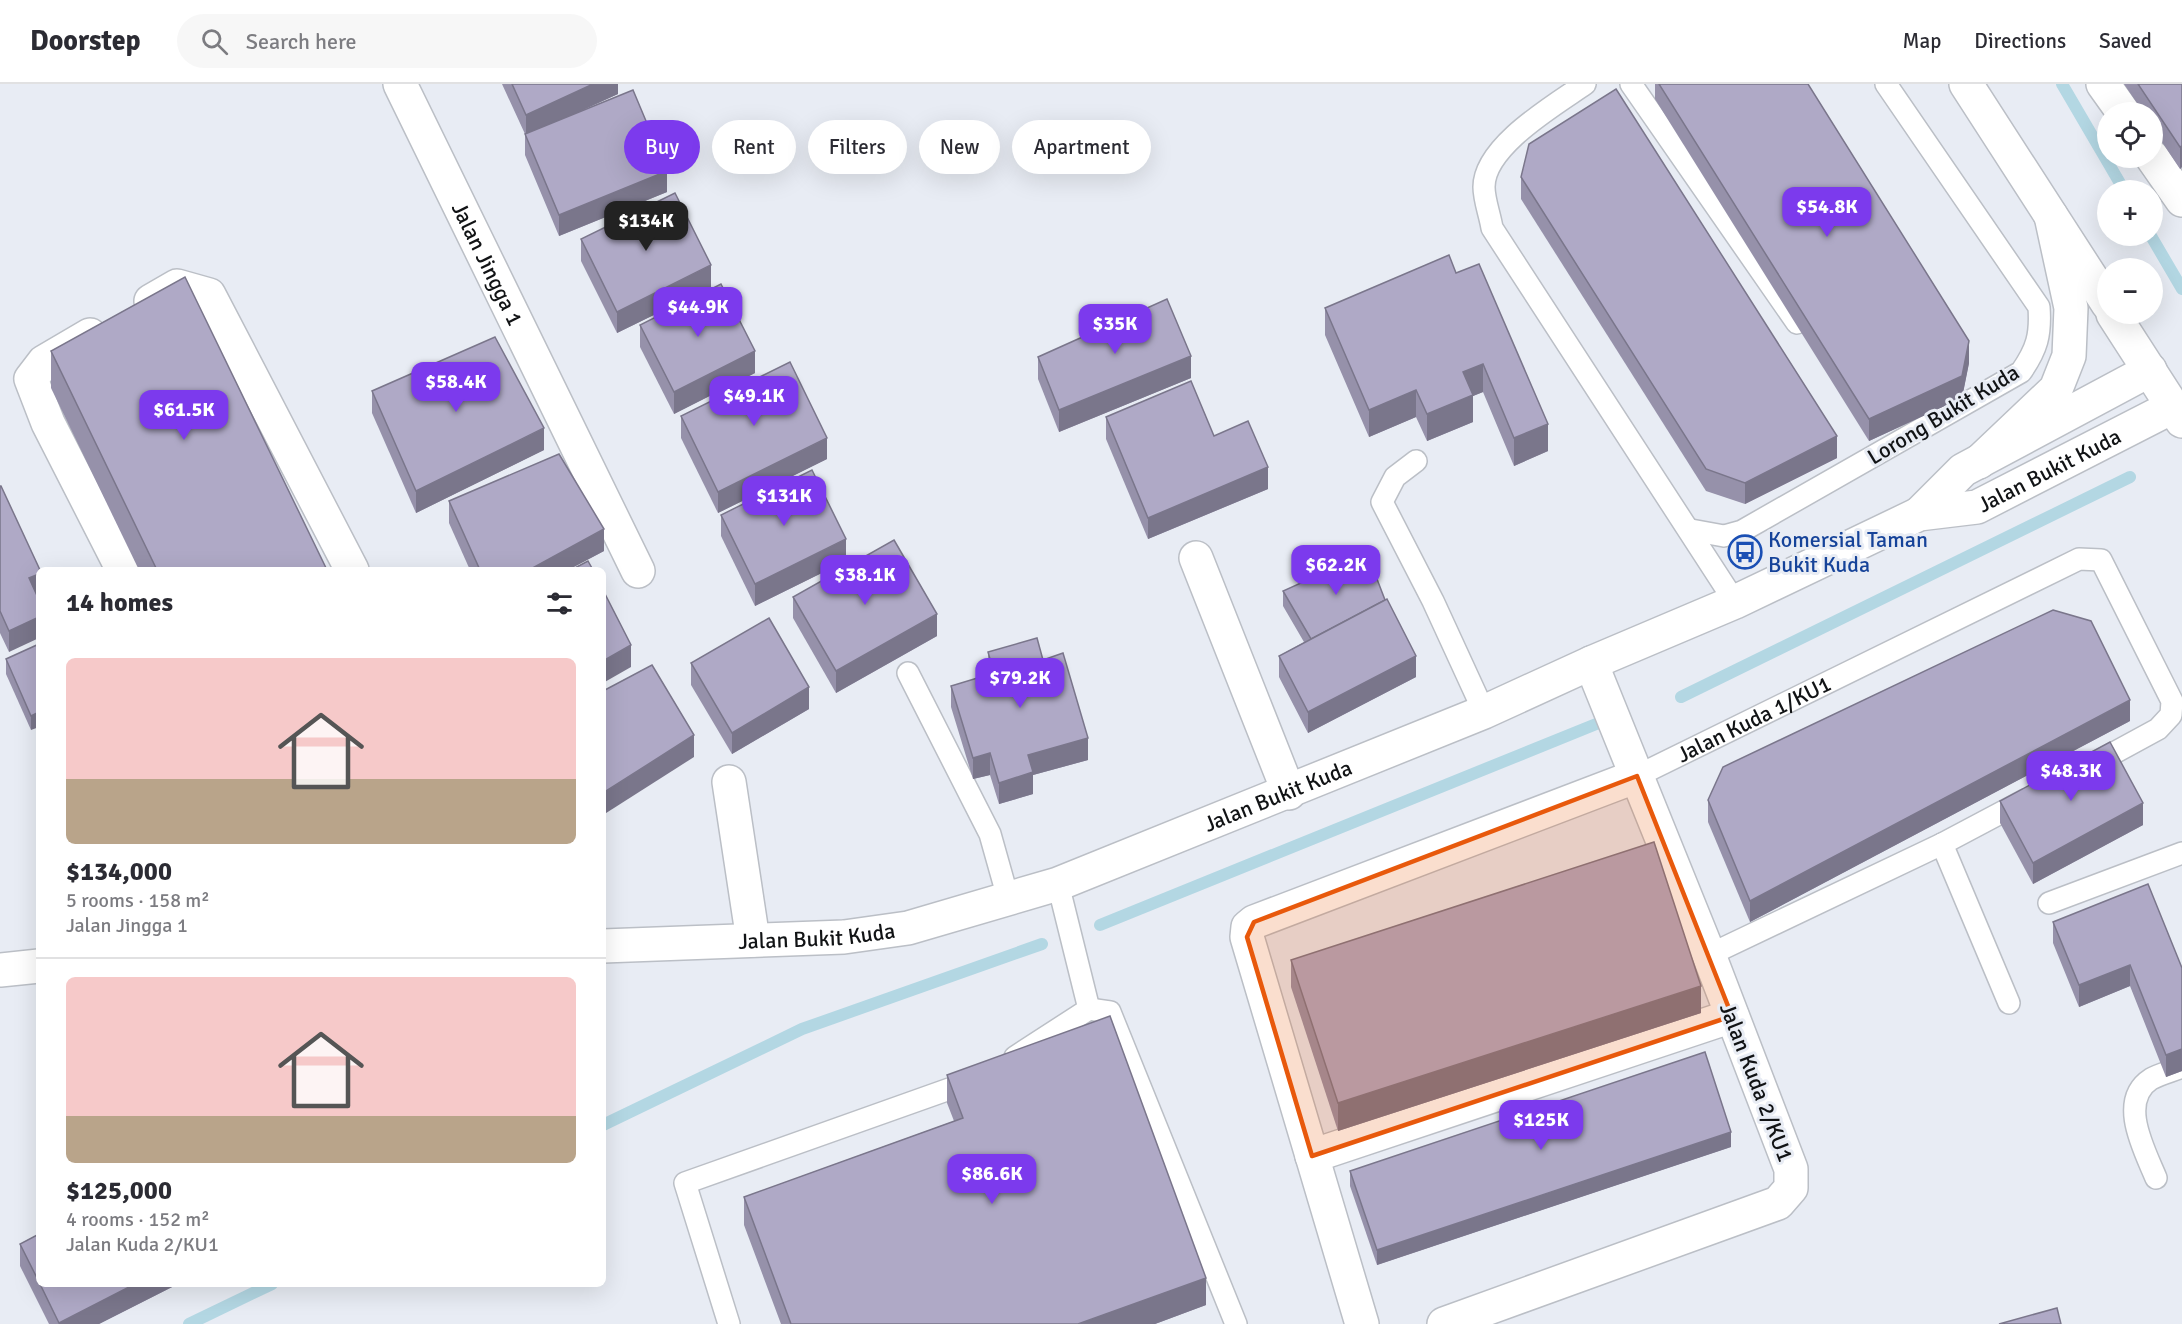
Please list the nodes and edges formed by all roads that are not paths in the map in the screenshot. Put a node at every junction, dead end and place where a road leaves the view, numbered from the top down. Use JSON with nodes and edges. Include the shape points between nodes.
{"nodes":[{"id":1,"x":400,"y":84,"type":"edge"},
{"id":2,"x":1586,"y":84,"type":"edge"},
{"id":3,"x":1632,"y":84,"type":"edge"},
{"id":4,"x":1886,"y":84,"type":"edge"},
{"id":5,"x":1966,"y":84,"type":"edge"},
{"id":6,"x":2103,"y":84,"type":"edge"},
{"id":7,"x":2116,"y":102,"type":"edge"},
{"id":8,"x":2160,"y":168,"type":"edge"},
{"id":9,"x":2182,"y":200,"type":"edge"},
{"id":10,"x":2051,"y":216,"type":"junction"},
{"id":11,"x":2097,"y":287,"type":"edge"},
{"id":12,"x":2120,"y":324,"type":"edge"},
{"id":13,"x":1809,"y":340,"type":"edge"},
{"id":14,"x":2150,"y":370,"type":"junction"},
{"id":15,"x":2178,"y":414,"type":"edge"},
{"id":16,"x":1870,"y":429,"type":"edge"},
{"id":17,"x":1884,"y":449,"type":"junction"},
{"id":18,"x":1416,"y":461,"type":"dead end"},
{"id":19,"x":1979,"y":462,"type":"junction"},
{"id":20,"x":1919,"y":514,"type":"junction"},
{"id":21,"x":1691,"y":530,"type":"junction"},
{"id":22,"x":1196,"y":558,"type":"dead end"},
{"id":23,"x":121,"y":567,"type":"edge"},
{"id":24,"x":350,"y":567,"type":"edge"},
{"id":25,"x":638,"y":571,"type":"dead end"},
{"id":26,"x":1735,"y":602,"type":"junction"},
{"id":27,"x":1591,"y":663,"type":"junction"},
{"id":28,"x":908,"y":673,"type":"dead end"},
{"id":29,"x":1484,"y":712,"type":"junction"},
{"id":30,"x":2076,"y":773,"type":"edge"},
{"id":31,"x":1637,"y":776,"type":"junction"},
{"id":32,"x":729,"y":782,"type":"dead end"},
{"id":33,"x":2045,"y":789,"type":"edge"},
{"id":34,"x":1289,"y":793,"type":"junction"},
{"id":35,"x":1942,"y":844,"type":"junction"},
{"id":36,"x":2182,"y":853,"type":"edge"},
{"id":37,"x":1058,"y":884,"type":"junction"},
{"id":38,"x":1008,"y":898,"type":"junction"},
{"id":39,"x":2049,"y":903,"type":"dead end"},
{"id":40,"x":753,"y":940,"type":"junction"},
{"id":41,"x":606,"y":946,"type":"edge"},
{"id":42,"x":1709,"y":955,"type":"junction"},
{"id":43,"x":36,"y":966,"type":"edge"},
{"id":44,"x":0,"y":970,"type":"edge"},
{"id":45,"x":2009,"y":1003,"type":"dead end"},
{"id":46,"x":1089,"y":1009,"type":"junction"},
{"id":47,"x":1732,"y":1016,"type":"junction"},
{"id":48,"x":2182,"y":1067,"type":"edge"},
{"id":49,"x":1312,"y":1156,"type":"junction"},
{"id":50,"x":2156,"y":1178,"type":"dead end"},
{"id":51,"x":729,"y":1324,"type":"edge"},
{"id":52,"x":1236,"y":1324,"type":"edge"},
{"id":53,"x":1362,"y":1324,"type":"edge"},
{"id":54,"x":1444,"y":1324,"type":"edge"}],
"edges":[{"from":1,"to":25,"type":"street","name":"Jalan Jingga 1"},
{"from":2,"to":21,"type":"lane","via":[[1528,124],[1498,151],[1484,185],[1492,228]]},
{"from":3,"to":13,"type":"lane"},
{"from":4,"to":17,"type":"lane","name":"Lorong Bukit Kuda","via":[[2039,307],[2041,329],[2021,372]]},
{"from":5,"to":10,"type":"street"},
{"from":6,"to":7,"type":"street"},
{"from":8,"to":9,"type":"street"},
{"from":10,"to":11,"type":"street"},
{"from":10,"to":19,"type":"street","via":[[2071,308],[2069,356],[2056,389]]},
{"from":12,"to":14,"type":"street"},
{"from":14,"to":15,"type":"street"},
{"from":14,"to":19,"type":"street","name":"Jalan Bukit Kuda"},
{"from":15,"to":20,"type":"street","name":"Jalan Bukit Kuda","via":[[1977,507]]},
{"from":16,"to":17,"type":"lane"},
{"from":17,"to":21,"type":"lane","name":"Lorong Bukit Kuda","via":[[1742,531],[1724,536]]},
{"from":18,"to":29,"type":"lane","via":[[1395,477],[1382,502]]},
{"from":19,"to":20,"type":"street","name":"Jalan Bukit Kuda","via":[[1963,470]]},
{"from":20,"to":26,"type":"street","name":"Jalan Bukit Kuda"},
{"from":21,"to":26,"type":"lane"},
{"from":22,"to":34,"type":"street"},
{"from":23,"to":24,"type":"street","via":[[48,423],[31,379],[44,362],[177,286],[209,295]]},
{"from":26,"to":27,"type":"street","name":"Jalan Bukit Kuda"},
{"from":27,"to":29,"type":"street","name":"Jalan Bukit Kuda"},
{"from":27,"to":31,"type":"street","name":"Jalan Kuda 2/KU1"},
{"from":28,"to":38,"type":"lane","via":[[990,834]]},
{"from":29,"to":34,"type":"street","name":"Jalan Bukit Kuda"},
{"from":30,"to":31,"type":"lane","name":"Jalan Kuda 1/KU1","via":[[2158,729],[2171,715],[2172,701],[2101,560],[2079,559]]},
{"from":31,"to":42,"type":"street","name":"Jalan Kuda 2/KU1"},
{"from":31,"to":49,"type":"street","name":"Jalan Kuda 1/KU1","via":[[1248,927],[1247,937]]},
{"from":32,"to":40,"type":"street"},
{"from":33,"to":35,"type":"lane"},
{"from":34,"to":37,"type":"street","name":"Jalan Bukit Kuda"},
{"from":35,"to":42,"type":"lane"},
{"from":35,"to":45,"type":"lane"},
{"from":36,"to":39,"type":"lane"},
{"from":37,"to":38,"type":"street","name":"Jalan Bukit Kuda"},
{"from":37,"to":46,"type":"lane"},
{"from":38,"to":40,"type":"street","name":"Jalan Bukit Kuda","via":[[908,928],[844,937]]},
{"from":40,"to":41,"type":"street","name":"Jalan Bukit Kuda"},
{"from":42,"to":47,"type":"street","name":"Jalan Kuda 2/KU1"},
{"from":43,"to":44,"type":"street"},
{"from":46,"to":51,"type":"lane","via":[[991,1073],[685,1183]]},
{"from":46,"to":52,"type":"lane","via":[[1110,1012]]},
{"from":47,"to":49,"type":"street"},
{"from":47,"to":54,"type":"street","name":"Jalan Kuda 2/KU1","via":[[1791,1169],[1791,1188],[1778,1203]]},
{"from":48,"to":50,"type":"lane","via":[[2150,1080],[2138,1094],[2136,1126]]},
{"from":49,"to":53,"type":"street"}]}
